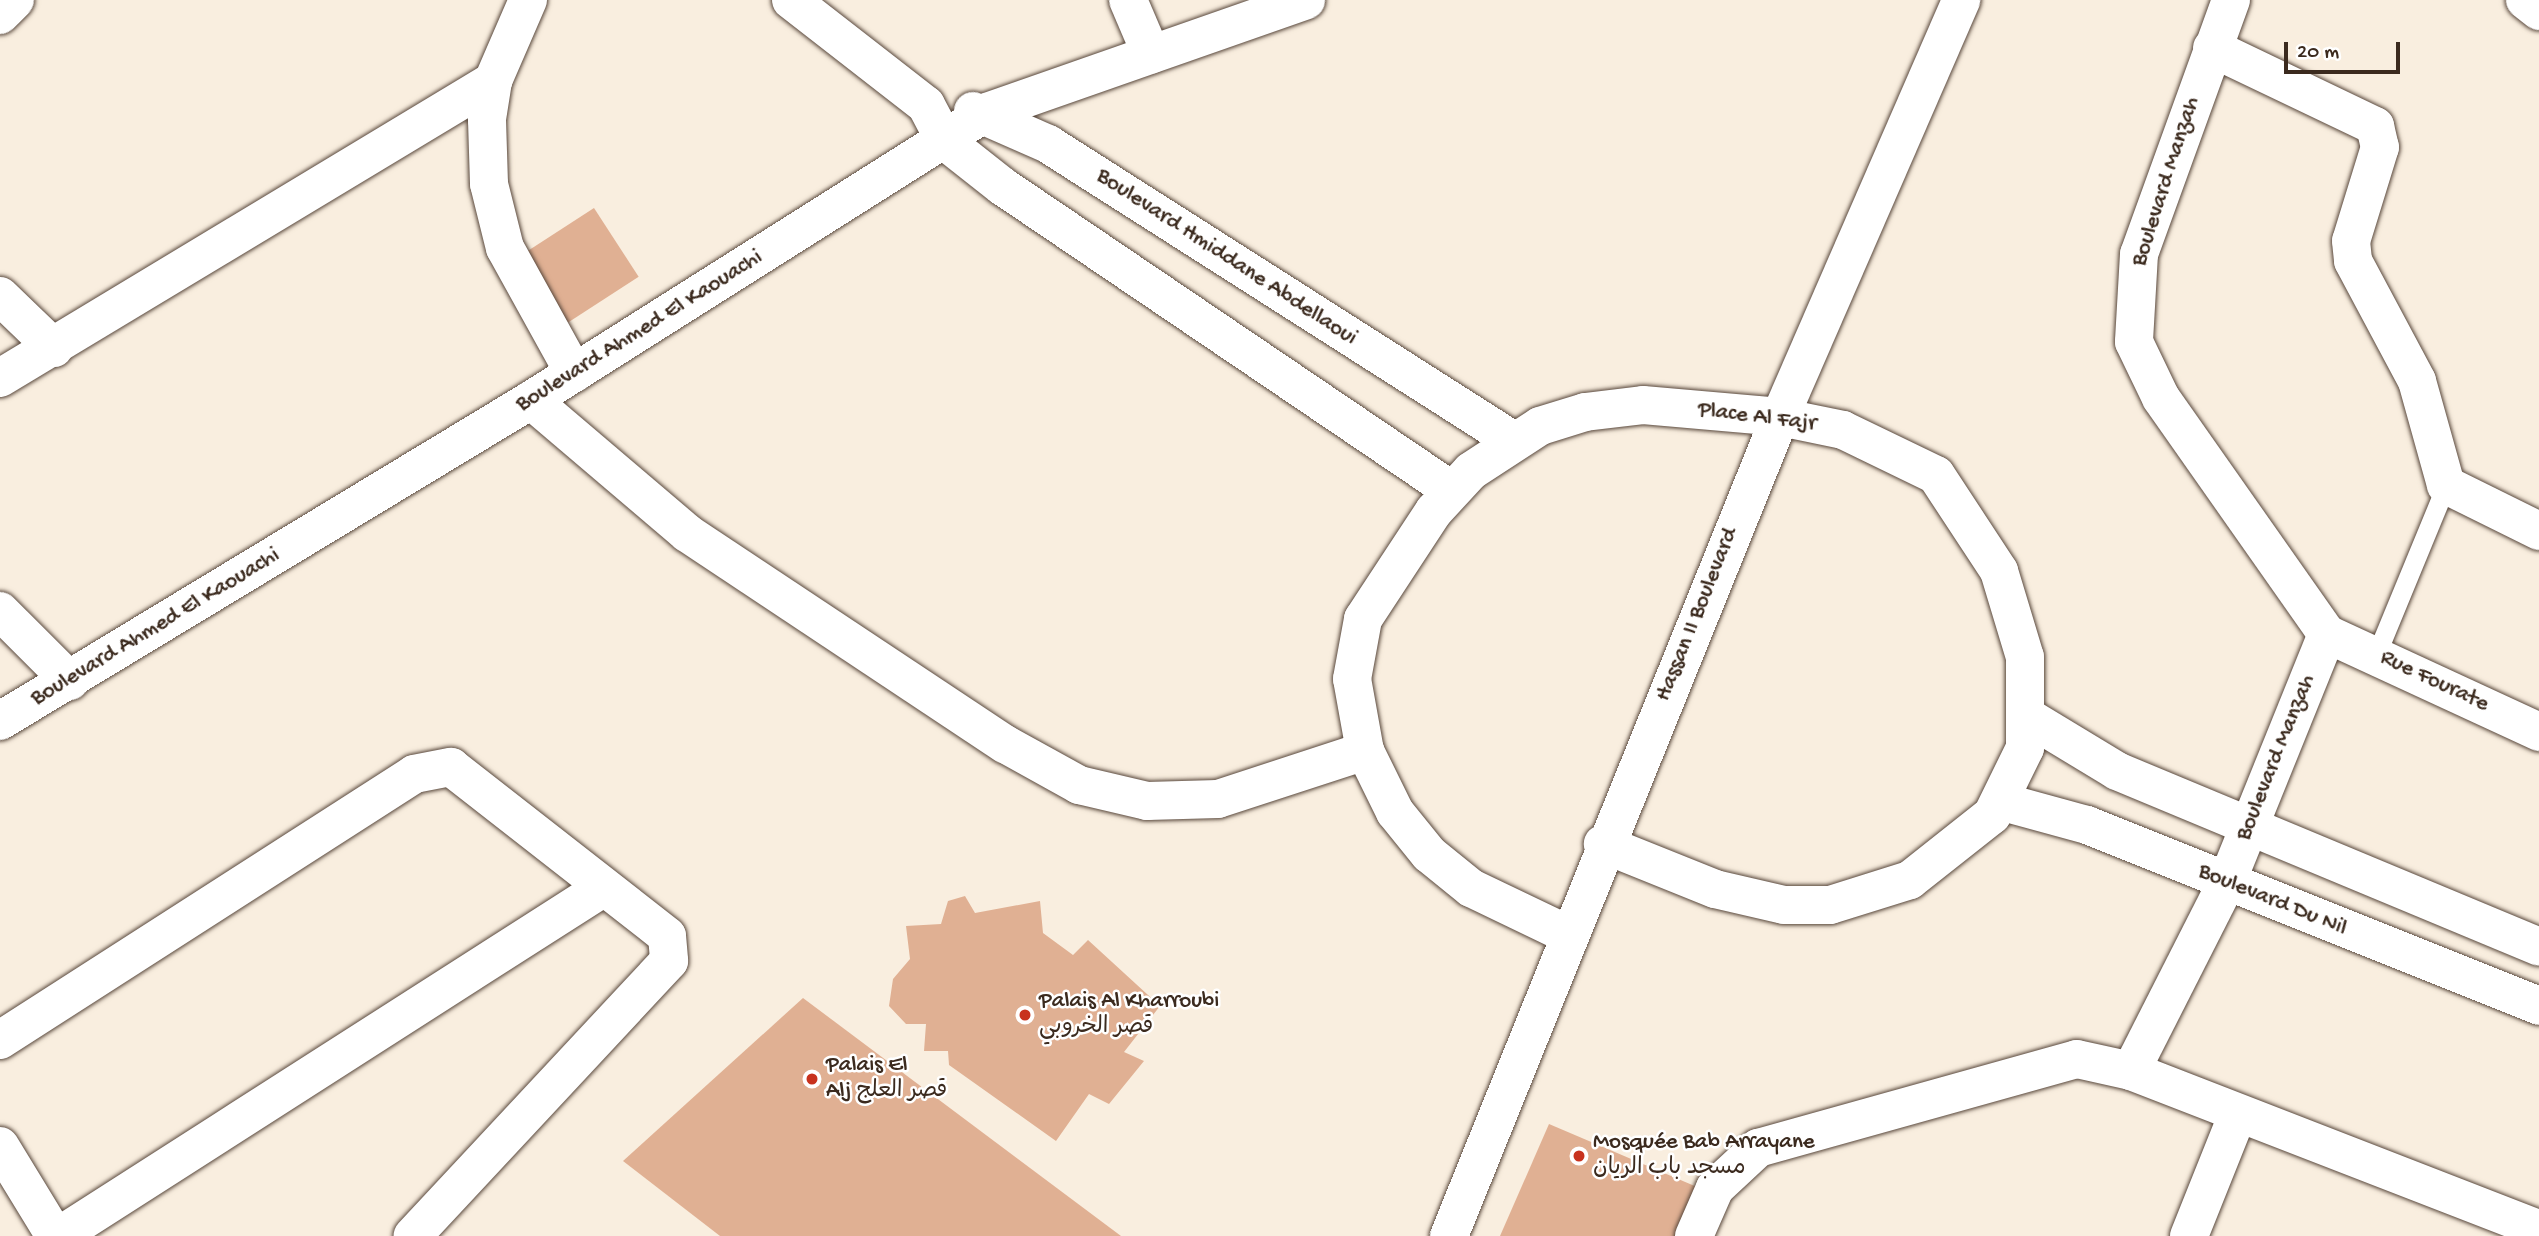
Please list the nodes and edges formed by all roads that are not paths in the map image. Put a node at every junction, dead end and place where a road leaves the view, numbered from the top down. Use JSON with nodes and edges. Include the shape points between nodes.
{"nodes":[{"id":1,"x":15,"y":0,"type":"edge"},
{"id":2,"x":528,"y":0,"type":"edge"},
{"id":3,"x":791,"y":0,"type":"edge"},
{"id":4,"x":1128,"y":0,"type":"edge"},
{"id":5,"x":1306,"y":0,"type":"edge"},
{"id":6,"x":1961,"y":0,"type":"edge"},
{"id":7,"x":2231,"y":0,"type":"edge"},
{"id":8,"x":2525,"y":0,"type":"edge"},
{"id":9,"x":2539,"y":11,"type":"edge"},
{"id":10,"x":0,"y":15,"type":"edge"},
{"id":11,"x":2212,"y":48,"type":"junction"},
{"id":12,"x":1152,"y":54,"type":"junction"},
{"id":13,"x":493,"y":81,"type":"junction"},
{"id":14,"x":926,"y":105,"type":"junction"},
{"id":15,"x":987,"y":112,"type":"junction"},
{"id":16,"x":945,"y":141,"type":"junction"},
{"id":17,"x":0,"y":296,"type":"edge"},
{"id":18,"x":54,"y":348,"type":"junction"},
{"id":19,"x":573,"y":373,"type":"junction"},
{"id":20,"x":0,"y":378,"type":"edge"},
{"id":21,"x":531,"y":400,"type":"junction"},
{"id":22,"x":1780,"y":417,"type":"junction"},
{"id":23,"x":1514,"y":442,"type":"junction"},
{"id":24,"x":2446,"y":485,"type":"junction"},
{"id":25,"x":1451,"y":490,"type":"junction"},
{"id":26,"x":2539,"y":531,"type":"edge"},
{"id":27,"x":0,"y":611,"type":"edge"},
{"id":28,"x":2327,"y":634,"type":"junction"},
{"id":29,"x":2376,"y":655,"type":"junction"},
{"id":30,"x":70,"y":681,"type":"junction"},
{"id":31,"x":2028,"y":716,"type":"junction"},
{"id":32,"x":0,"y":721,"type":"edge"},
{"id":33,"x":2539,"y":732,"type":"edge"},
{"id":34,"x":1365,"y":751,"type":"junction"},
{"id":35,"x":2003,"y":802,"type":"junction"},
{"id":36,"x":2248,"y":830,"type":"junction"},
{"id":37,"x":1603,"y":844,"type":"junction"},
{"id":38,"x":2226,"y":884,"type":"junction"},
{"id":39,"x":604,"y":887,"type":"junction"},
{"id":40,"x":1567,"y":934,"type":"junction"},
{"id":41,"x":2539,"y":947,"type":"edge"},
{"id":42,"x":2539,"y":1006,"type":"edge"},
{"id":43,"x":0,"y":1040,"type":"edge"},
{"id":44,"x":2131,"y":1071,"type":"junction"},
{"id":45,"x":2237,"y":1116,"type":"junction"},
{"id":46,"x":0,"y":1146,"type":"edge"},
{"id":47,"x":2539,"y":1230,"type":"edge"},
{"id":48,"x":57,"y":1236,"type":"edge"},
{"id":49,"x":414,"y":1236,"type":"edge"},
{"id":50,"x":1449,"y":1236,"type":"edge"},
{"id":51,"x":1694,"y":1236,"type":"edge"},
{"id":52,"x":2189,"y":1236,"type":"edge"}],
"edges":[{"from":1,"to":10,"type":"street"},
{"from":2,"to":13,"type":"street"},
{"from":3,"to":14,"type":"street"},
{"from":4,"to":12,"type":"street"},
{"from":5,"to":12,"type":"street","name":"Boulevard Ahmed El Kaouachi"},
{"from":6,"to":22,"type":"street","name":"Hassan II Boulevard"},
{"from":7,"to":11,"type":"street","name":"Boulevard Manzah"},
{"from":8,"to":9,"type":"street"},
{"from":11,"to":24,"type":"street","via":[[2375,126],[2379,147],[2350,254],[2417,381]]},
{"from":11,"to":28,"type":"street","name":"Boulevard Manzah","via":[[2139,254],[2134,342],[2161,398]]},
{"from":12,"to":15,"type":"street","name":"Boulevard Ahmed El Kaouachi"},
{"from":13,"to":18,"type":"street"},
{"from":13,"to":19,"type":"street","via":[[486,120],[489,184],[505,248]]},
{"from":14,"to":15,"type":"street","name":"Boulevard Hmiddane Abdellaoui"},
{"from":14,"to":16,"type":"street"},
{"from":15,"to":16,"type":"street","name":"Boulevard Ahmed El Kaouachi"},
{"from":15,"to":23,"type":"street","name":"Boulevard Hmiddane Abdellaoui","via":[[1048,144]]},
{"from":16,"to":19,"type":"street","name":"Boulevard Ahmed El Kaouachi"},
{"from":16,"to":25,"type":"street"},
{"from":17,"to":18,"type":"street"},
{"from":18,"to":20,"type":"street"},
{"from":19,"to":21,"type":"street","name":"Boulevard Ahmed El Kaouachi"},
{"from":21,"to":30,"type":"street","name":"Boulevard Ahmed El Kaouachi"},
{"from":21,"to":34,"type":"street","via":[[687,533],[1005,744],[1079,785],[1147,801],[1218,799]]},
{"from":22,"to":23,"type":"street","name":"Place Al Fajr","via":[[1620,407],[1562,418]]},
{"from":22,"to":31,"type":"street","name":"Place Al Fajr","via":[[1843,430],[1936,475],[1984,542],[2008,595],[2025,657]]},
{"from":22,"to":37,"type":"street","name":"Hassan II Boulevard"},
{"from":23,"to":25,"type":"street","name":"Place Al Fajr"},
{"from":24,"to":26,"type":"street"},
{"from":24,"to":29,"type":"lane"},
{"from":25,"to":34,"type":"street","name":"Place Al Fajr","via":[[1391,568],[1363,619],[1352,679]]},
{"from":27,"to":30,"type":"street"},
{"from":28,"to":29,"type":"street","name":"Rue Fourate"},
{"from":28,"to":36,"type":"street","name":"Boulevard Manzah"},
{"from":29,"to":33,"type":"street","name":"Rue Fourate"},
{"from":30,"to":32,"type":"street","name":"Boulevard Ahmed El Kaouachi"},
{"from":31,"to":35,"type":"street","name":"Place Al Fajr","via":[[2025,748]]},
{"from":31,"to":36,"type":"street","via":[[2116,771]]},
{"from":34,"to":40,"type":"street","name":"Place Al Fajr","via":[[1395,812],[1429,854],[1471,888]]},
{"from":35,"to":37,"type":"street","name":"Place Al Fajr","via":[[1910,880],[1830,905],[1784,905],[1714,889]]},
{"from":35,"to":38,"type":"street","name":"Boulevard Du Nil","via":[[2087,825]]},
{"from":36,"to":38,"type":"street","name":"Boulevard Manzah"},
{"from":36,"to":41,"type":"street"},
{"from":37,"to":40,"type":"street","name":"Hassan II Boulevard"},
{"from":38,"to":42,"type":"street","name":"Boulevard Du Nil"},
{"from":38,"to":44,"type":"street","name":"Boulevard Manzah"},
{"from":39,"to":43,"type":"street","via":[[462,773],[435,766],[414,774]]},
{"from":39,"to":48,"type":"street"},
{"from":39,"to":49,"type":"street","via":[[667,936],[669,961],[662,975]]},
{"from":40,"to":50,"type":"street","name":"Hassan II Boulevard"},
{"from":44,"to":45,"type":"street"},
{"from":44,"to":51,"type":"street","via":[[2077,1059],[2047,1063],[1758,1148],[1715,1188]]},
{"from":45,"to":47,"type":"street"},
{"from":45,"to":52,"type":"street"},
{"from":46,"to":48,"type":"street"}]}
